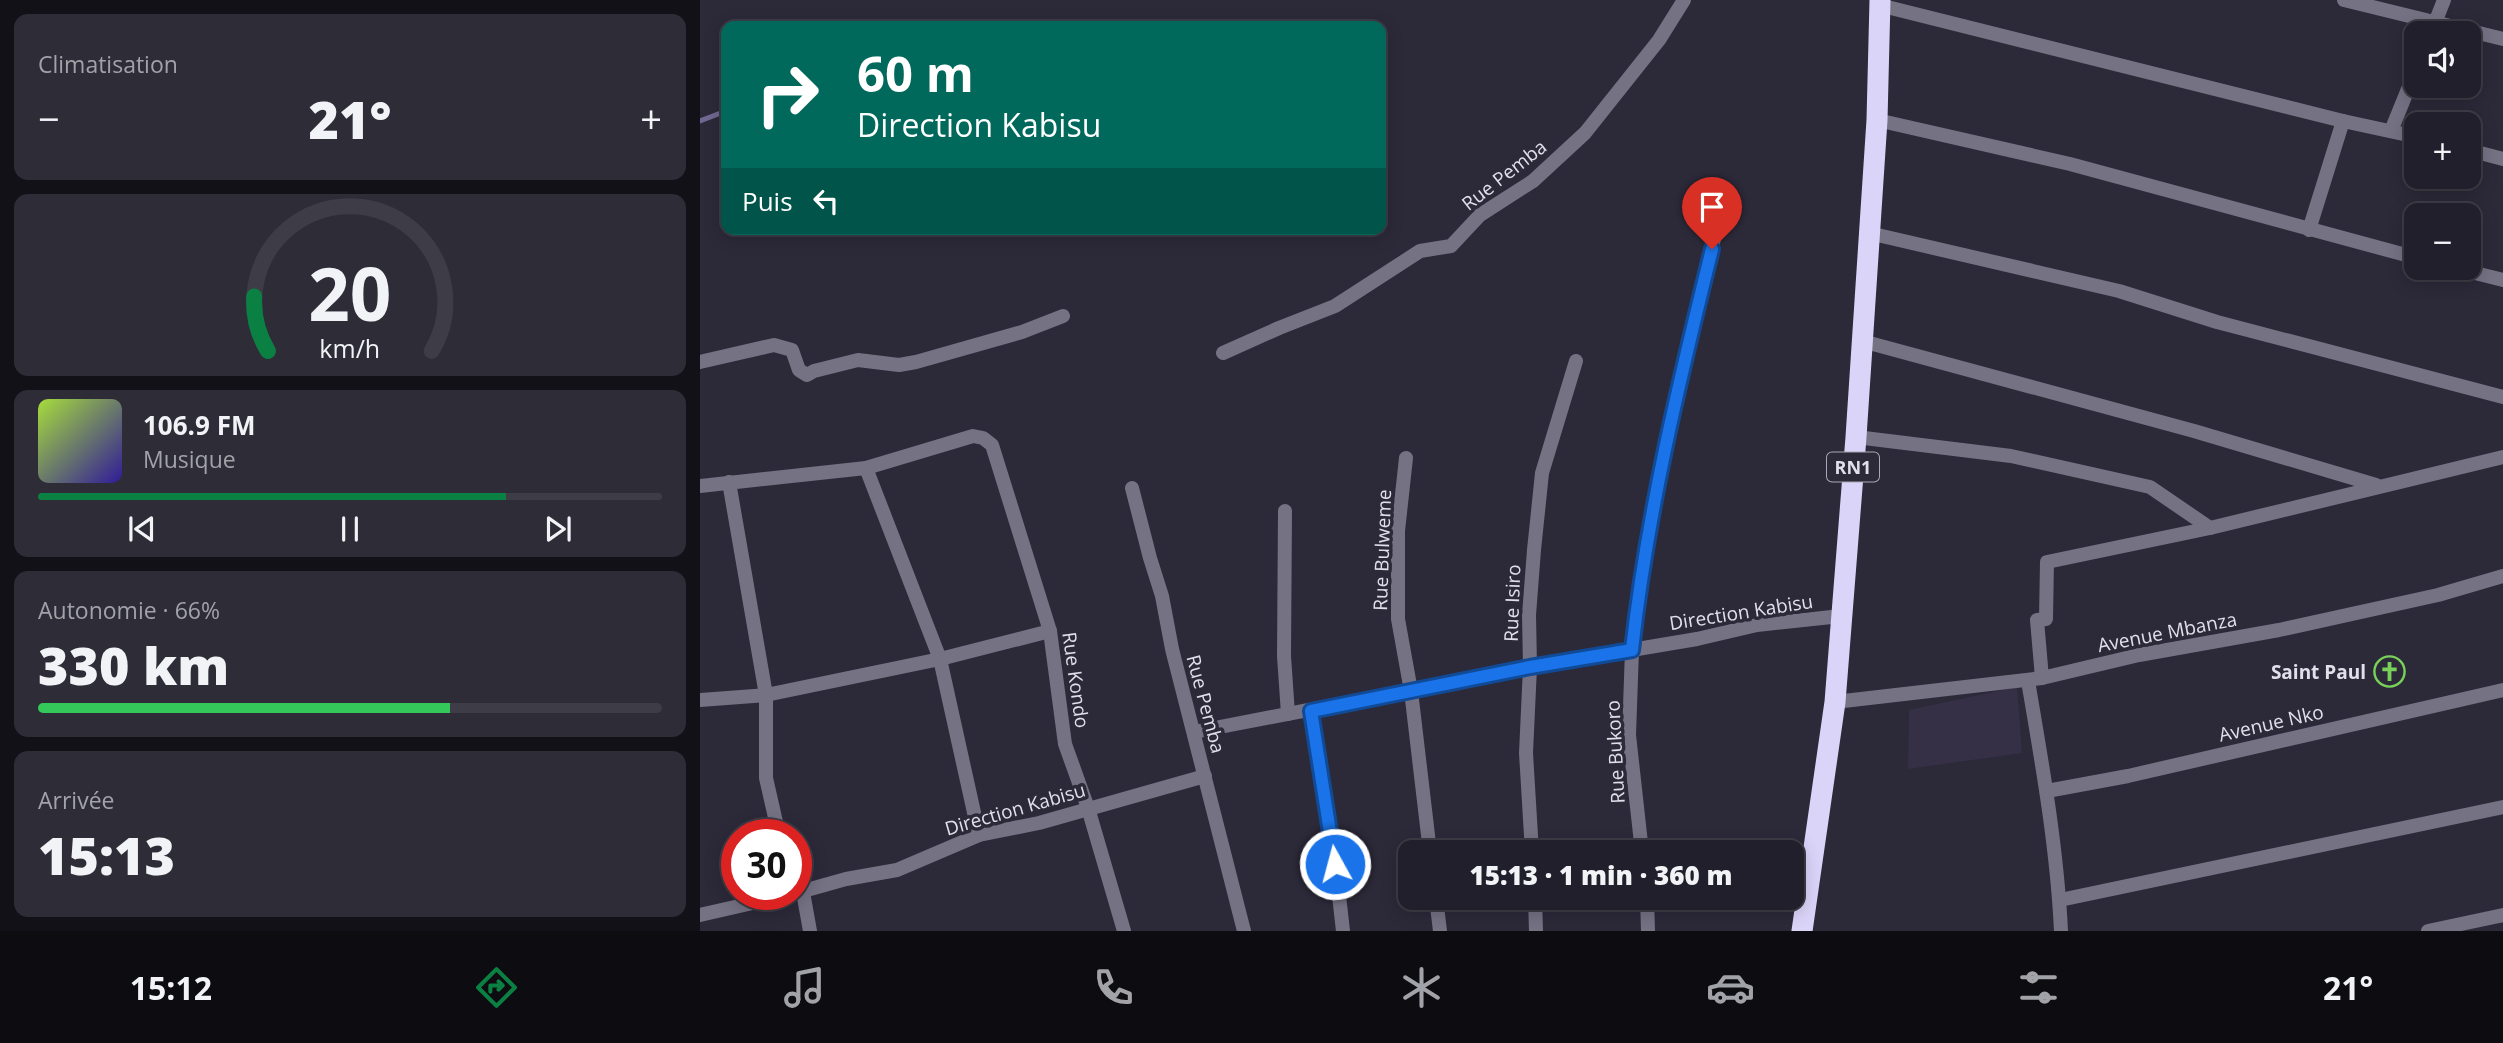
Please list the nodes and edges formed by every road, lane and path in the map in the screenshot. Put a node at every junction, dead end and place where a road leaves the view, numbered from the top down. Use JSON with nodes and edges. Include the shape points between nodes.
{"nodes":[{"id":1,"x":1684,"y":0,"type":"edge"},
{"id":2,"x":2344,"y":0,"type":"edge"},
{"id":3,"x":2444,"y":0,"type":"edge"},
{"id":4,"x":1880,"y":2,"type":"edge"},
{"id":5,"x":2411,"y":21,"type":"edge"},
{"id":6,"x":2436,"y":21,"type":"edge"},
{"id":7,"x":2481,"y":36,"type":"edge"},
{"id":8,"x":2503,"y":39,"type":"edge"},
{"id":9,"x":2404,"y":98,"type":"edge"},
{"id":10,"x":1877,"y":120,"type":"junction"},
{"id":11,"x":2343,"y":121,"type":"junction"},
{"id":12,"x":2391,"y":131,"type":"junction"},
{"id":13,"x":2404,"y":134,"type":"edge"},
{"id":14,"x":2481,"y":153,"type":"edge"},
{"id":15,"x":2503,"y":159,"type":"edge"},
{"id":16,"x":1722,"y":197,"type":"dead end"},
{"id":17,"x":2309,"y":230,"type":"junction"},
{"id":18,"x":1869,"y":233,"type":"junction"},
{"id":19,"x":2404,"y":255,"type":"edge"},
{"id":20,"x":2481,"y":274,"type":"edge"},
{"id":21,"x":2503,"y":280,"type":"edge"},
{"id":22,"x":1062,"y":316,"type":"dead end"},
{"id":23,"x":1862,"y":341,"type":"junction"},
{"id":24,"x":1223,"y":353,"type":"dead end"},
{"id":25,"x":1576,"y":361,"type":"dead end"},
{"id":26,"x":700,"y":362,"type":"edge"},
{"id":27,"x":2503,"y":397,"type":"edge"},
{"id":28,"x":1856,"y":437,"type":"junction"},
{"id":29,"x":2503,"y":457,"type":"edge"},
{"id":30,"x":1406,"y":458,"type":"dead end"},
{"id":31,"x":866,"y":468,"type":"junction"},
{"id":32,"x":729,"y":482,"type":"junction"},
{"id":33,"x":700,"y":486,"type":"edge"},
{"id":34,"x":2378,"y":486,"type":"junction"},
{"id":35,"x":1132,"y":488,"type":"dead end"},
{"id":36,"x":1285,"y":511,"type":"dead end"},
{"id":37,"x":2210,"y":528,"type":"junction"},
{"id":38,"x":2503,"y":576,"type":"edge"},
{"id":39,"x":1841,"y":616,"type":"junction"},
{"id":40,"x":1050,"y":631,"type":"junction"},
{"id":41,"x":1632,"y":650,"type":"junction"},
{"id":42,"x":940,"y":659,"type":"junction"},
{"id":43,"x":1530,"y":667,"type":"junction"},
{"id":44,"x":2035,"y":680,"type":"junction"},
{"id":45,"x":2503,"y":690,"type":"edge"},
{"id":46,"x":1412,"y":691,"type":"junction"},
{"id":47,"x":766,"y":695,"type":"junction"},
{"id":48,"x":700,"y":700,"type":"edge"},
{"id":49,"x":1835,"y":702,"type":"junction"},
{"id":50,"x":1311,"y":711,"type":"junction"},
{"id":51,"x":1288,"y":714,"type":"junction"},
{"id":52,"x":1194,"y":732,"type":"junction"},
{"id":53,"x":1205,"y":776,"type":"junction"},
{"id":54,"x":2046,"y":791,"type":"junction"},
{"id":55,"x":2503,"y":807,"type":"edge"},
{"id":56,"x":1088,"y":808,"type":"junction"},
{"id":57,"x":775,"y":819,"type":"edge"},
{"id":58,"x":979,"y":835,"type":"junction"},
{"id":59,"x":1429,"y":840,"type":"edge"},
{"id":60,"x":1531,"y":840,"type":"edge"},
{"id":61,"x":1641,"y":840,"type":"edge"},
{"id":62,"x":812,"y":889,"type":"edge"},
{"id":63,"x":2060,"y":900,"type":"junction"},
{"id":64,"x":722,"y":910,"type":"edge"},
{"id":65,"x":803,"y":910,"type":"edge"},
{"id":66,"x":1437,"y":910,"type":"edge"},
{"id":67,"x":1535,"y":910,"type":"edge"},
{"id":68,"x":1647,"y":910,"type":"edge"},
{"id":69,"x":700,"y":915,"type":"edge"},
{"id":70,"x":2503,"y":915,"type":"edge"},
{"id":71,"x":810,"y":931,"type":"edge"},
{"id":72,"x":1124,"y":931,"type":"edge"},
{"id":73,"x":1244,"y":931,"type":"edge"},
{"id":74,"x":1343,"y":931,"type":"edge"},
{"id":75,"x":1440,"y":931,"type":"edge"},
{"id":76,"x":1536,"y":931,"type":"edge"},
{"id":77,"x":1648,"y":931,"type":"edge"},
{"id":78,"x":1802,"y":931,"type":"edge"},
{"id":79,"x":2061,"y":931,"type":"edge"},
{"id":80,"x":2428,"y":931,"type":"edge"}],
"edges":[{"from":1,"to":24,"type":"street","name":"Rue Pemba","via":[[1659,40],[1585,133],[1533,181],[1480,215],[1451,246],[1420,251],[1335,306]]},
{"from":2,"to":5,"type":"street"},
{"from":3,"to":6,"type":"street"},
{"from":4,"to":10,"type":"highway","number":"RN1"},
{"from":4,"to":11,"type":"street"},
{"from":7,"to":8,"type":"street"},
{"from":9,"to":12,"type":"street"},
{"from":10,"to":17,"type":"street","via":[[2070,164]]},
{"from":10,"to":18,"type":"highway","number":"RN1"},
{"from":11,"to":12,"type":"street"},
{"from":11,"to":17,"type":"street"},
{"from":12,"to":13,"type":"street"},
{"from":14,"to":15,"type":"street"},
{"from":16,"to":41,"type":"street","name":"Rue Bukoro","via":[[1675,399],[1638,592]]},
{"from":17,"to":19,"type":"street"},
{"from":18,"to":23,"type":"highway","number":"RN1"},
{"from":18,"to":27,"type":"street","via":[[2119,291],[2217,322]]},
{"from":20,"to":21,"type":"street"},
{"from":22,"to":26,"type":"street","via":[[1022,332],[899,365],[858,360],[807,375],[799,370],[792,350],[774,345]]},
{"from":23,"to":28,"type":"highway","number":"RN1"},
{"from":23,"to":34,"type":"street"},
{"from":25,"to":43,"type":"street","name":"Rue Isiro","via":[[1542,473],[1529,615]]},
{"from":28,"to":37,"type":"street","via":[[2011,456],[2150,488]]},
{"from":28,"to":39,"type":"highway","number":"RN1"},
{"from":29,"to":34,"type":"street"},
{"from":30,"to":46,"type":"street","name":"Rue Bulweme","via":[[1398,531],[1398,619]]},
{"from":31,"to":32,"type":"street"},
{"from":31,"to":40,"type":"street","name":"Rue Kondo","via":[[973,436],[992,445]]},
{"from":31,"to":42,"type":"street"},
{"from":32,"to":33,"type":"street"},
{"from":32,"to":47,"type":"street"},
{"from":34,"to":37,"type":"street"},
{"from":35,"to":52,"type":"street","name":"Rue Pemba"},
{"from":36,"to":51,"type":"street"},
{"from":37,"to":44,"type":"street","via":[[2047,562],[2046,619],[2038,620]]},
{"from":38,"to":44,"type":"street","name":"Avenue Mbanza","via":[[2425,598]]},
{"from":39,"to":41,"type":"street","name":"Direction Kabisu","via":[[1757,625]]},
{"from":39,"to":49,"type":"highway","number":"RN1"},
{"from":40,"to":42,"type":"street"},
{"from":40,"to":56,"type":"street","name":"Rue Kondo","via":[[1066,744]]},
{"from":41,"to":43,"type":"street","name":"Direction Kabisu"},
{"from":41,"to":61,"type":"street","name":"Rue Bukoro","via":[[1629,735]]},
{"from":42,"to":47,"type":"street"},
{"from":42,"to":58,"type":"street"},
{"from":43,"to":46,"type":"street","name":"Direction Kabisu"},
{"from":43,"to":60,"type":"street","name":"Rue Isiro","via":[[1526,753]]},
{"from":44,"to":49,"type":"street","name":"Avenue Mbanza"},
{"from":44,"to":54,"type":"street"},
{"from":45,"to":54,"type":"street","name":"Avenue Nko"},
{"from":46,"to":50,"type":"street","name":"Direction Kabisu"},
{"from":46,"to":59,"type":"street","name":"Rue Bulweme"},
{"from":47,"to":48,"type":"street"},
{"from":47,"to":57,"type":"street","via":[[766,778]]},
{"from":49,"to":78,"type":"highway","number":"RN1"},
{"from":50,"to":51,"type":"street","name":"Direction Kabisu"},
{"from":50,"to":74,"type":"street"},
{"from":51,"to":52,"type":"street","name":"Direction Kabisu"},
{"from":52,"to":53,"type":"street","name":"Rue Pemba"},
{"from":53,"to":56,"type":"street","name":"Direction Kabisu"},
{"from":53,"to":73,"type":"street","name":"Rue Pemba"},
{"from":54,"to":63,"type":"street"},
{"from":55,"to":63,"type":"street"},
{"from":56,"to":58,"type":"street","name":"Direction Kabisu"},
{"from":56,"to":72,"type":"street","name":"Rue Kondo"},
{"from":58,"to":62,"type":"street","name":"Direction Kabisu","via":[[897,870]]},
{"from":63,"to":79,"type":"street"},
{"from":64,"to":69,"type":"street","name":"Direction Kabisu"},
{"from":65,"to":71,"type":"street"},
{"from":66,"to":75,"type":"street"},
{"from":67,"to":76,"type":"street"},
{"from":68,"to":77,"type":"street"},
{"from":70,"to":80,"type":"street"}]}
